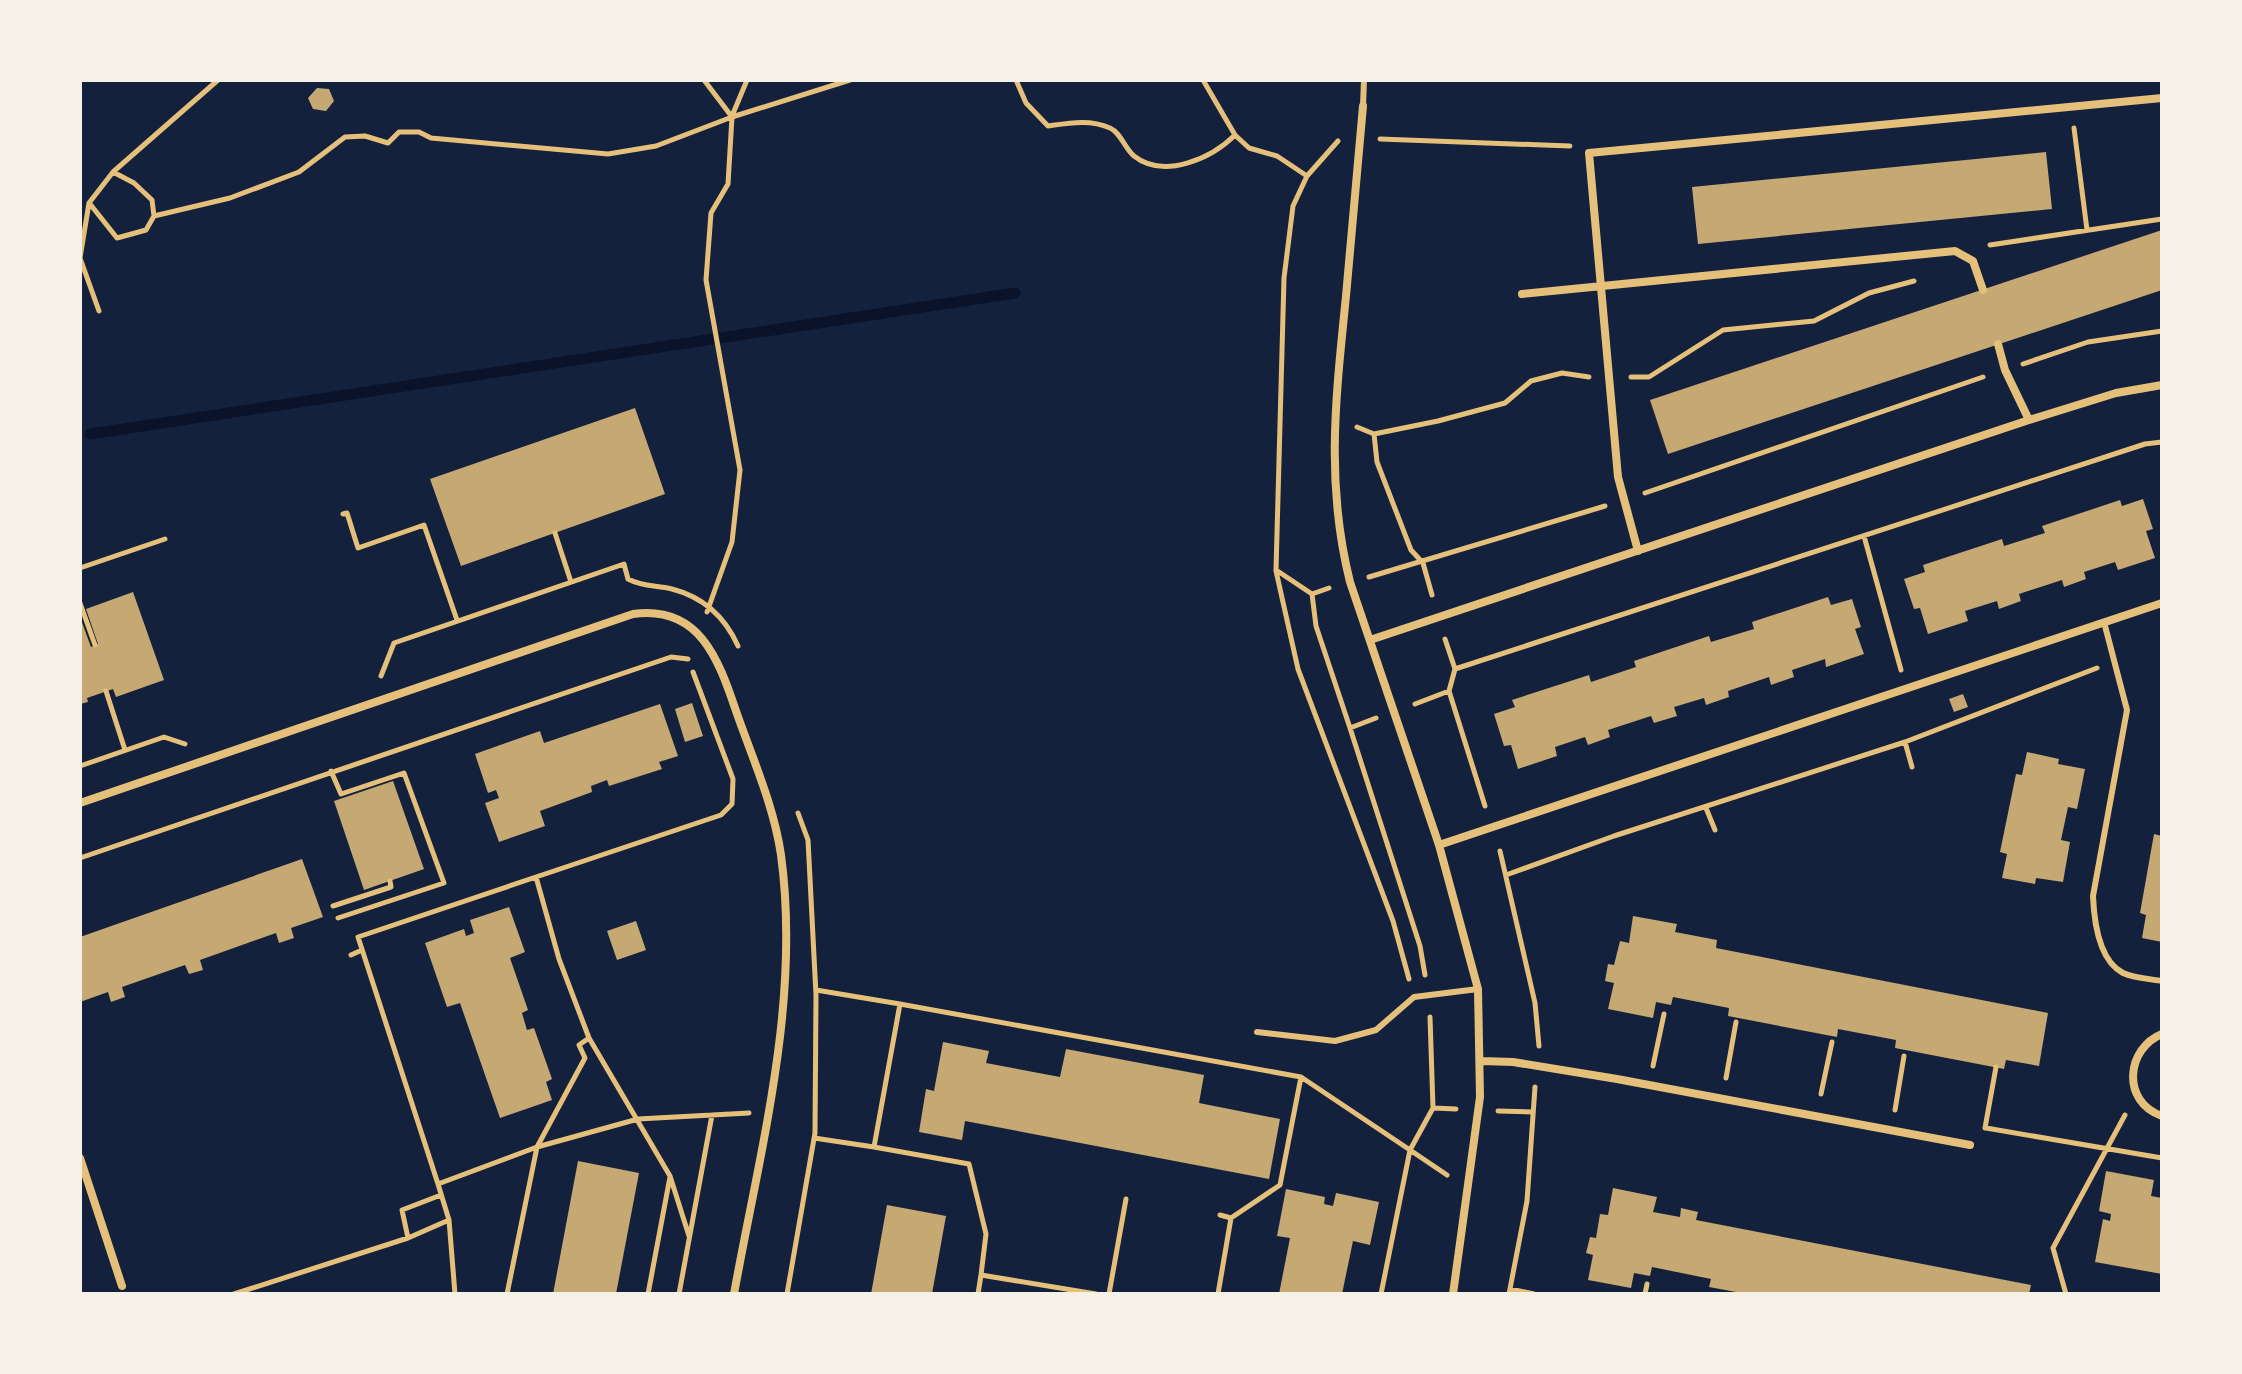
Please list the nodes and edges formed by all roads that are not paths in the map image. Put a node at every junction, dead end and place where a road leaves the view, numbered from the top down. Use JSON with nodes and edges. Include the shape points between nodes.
{"nodes":[{"id":1,"x":1364,"y":80,"type":"edge"},
{"id":2,"x":2162,"y":98,"type":"edge"},
{"id":3,"x":1363,"y":106,"type":"joint"},
{"id":4,"x":1602,"y":286,"type":"junction"},
{"id":5,"x":1983,"y":290,"type":"dead end"},
{"id":6,"x":1522,"y":294,"type":"dead end"},
{"id":7,"x":1998,"y":344,"type":"dead end"},
{"id":8,"x":2162,"y":385,"type":"edge"},
{"id":9,"x":2029,"y":420,"type":"junction"},
{"id":10,"x":1638,"y":551,"type":"junction"},
{"id":11,"x":2162,"y":603,"type":"edge"},
{"id":12,"x":2104,"y":622,"type":"junction"},
{"id":13,"x":1370,"y":640,"type":"junction"},
{"id":14,"x":80,"y":803,"type":"edge"},
{"id":15,"x":1439,"y":845,"type":"junction"},
{"id":16,"x":2162,"y":981,"type":"edge"},
{"id":17,"x":1478,"y":989,"type":"junction"},
{"id":18,"x":1257,"y":1032,"type":"dead end"},
{"id":19,"x":2162,"y":1034,"type":"edge"},
{"id":20,"x":1482,"y":1061,"type":"junction"},
{"id":21,"x":2162,"y":1116,"type":"edge"},
{"id":22,"x":1970,"y":1145,"type":"dead end"},
{"id":23,"x":80,"y":1158,"type":"edge"},
{"id":24,"x":122,"y":1286,"type":"dead end"},
{"id":25,"x":734,"y":1294,"type":"edge"},
{"id":26,"x":1453,"y":1294,"type":"edge"}],
"edges":[{"from":1,"to":3,"type":"lane"},
{"from":2,"to":4,"type":"street","via":[[1589,153]]},
{"from":3,"to":13,"type":"street","via":[[1334,418],[1335,516]]},
{"from":4,"to":5,"type":"street","via":[[1955,251],[1973,261]]},
{"from":4,"to":6,"type":"street"},
{"from":4,"to":10,"type":"street","via":[[1622,500]]},
{"from":7,"to":9,"type":"street"},
{"from":8,"to":9,"type":"street"},
{"from":9,"to":10,"type":"street"},
{"from":10,"to":13,"type":"street"},
{"from":11,"to":12,"type":"street"},
{"from":12,"to":15,"type":"street"},
{"from":12,"to":16,"type":"lane","via":[[2127,710],[2093,913],[2102,946],[2118,969]]},
{"from":13,"to":15,"type":"street"},
{"from":14,"to":25,"type":"street","via":[[633,614],[669,613],[688,625],[719,662],[781,854],[785,998]]},
{"from":15,"to":17,"type":"street"},
{"from":17,"to":18,"type":"lane","via":[[1414,997],[1376,1030],[1335,1041]]},
{"from":17,"to":20,"type":"street"},
{"from":19,"to":21,"type":"street","via":[[2143,1048],[2134,1096],[2141,1106]]},
{"from":20,"to":22,"type":"street","via":[[1617,1079]]},
{"from":20,"to":26,"type":"street"},
{"from":23,"to":24,"type":"street"}]}
